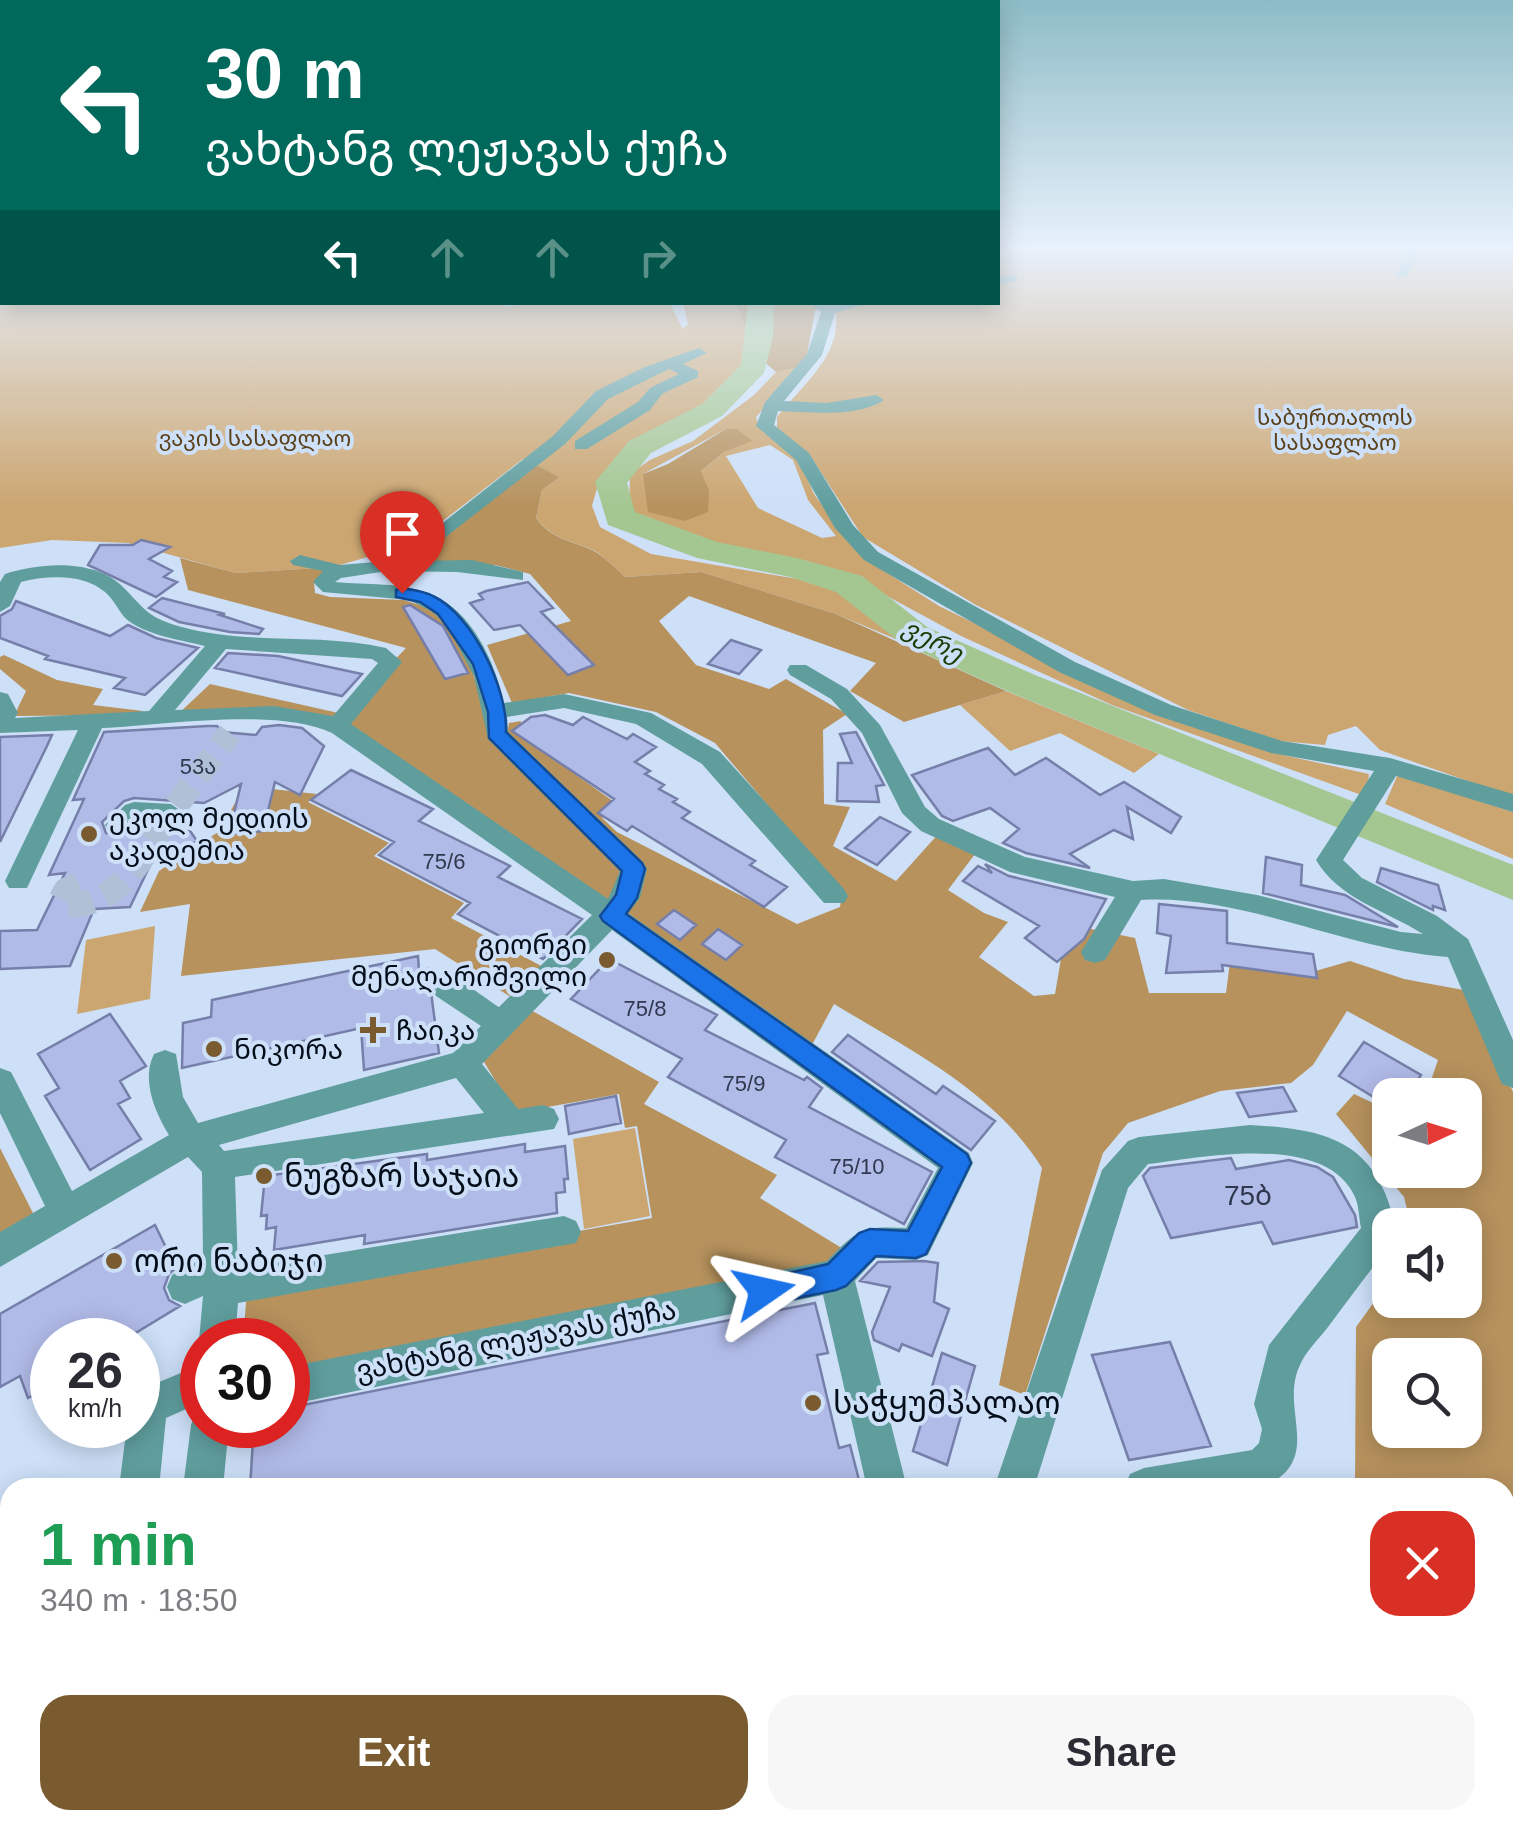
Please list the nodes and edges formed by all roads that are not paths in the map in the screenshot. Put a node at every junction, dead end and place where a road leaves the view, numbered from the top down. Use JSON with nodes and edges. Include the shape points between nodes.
{"nodes":[{"id":1,"x":817,"y":335,"type":"edge"},
{"id":2,"x":699,"y":353,"type":"dead end"},
{"id":3,"x":669,"y":363,"type":"junction"},
{"id":4,"x":876,"y":400,"type":"dead end"},
{"id":5,"x":771,"y":406,"type":"junction"},
{"id":6,"x":580,"y":445,"type":"dead end"},
{"id":7,"x":300,"y":561,"type":"dead end"},
{"id":8,"x":390,"y":566,"type":"junction"},
{"id":9,"x":336,"y":572,"type":"junction"},
{"id":10,"x":516,"y":576,"type":"dead end"},
{"id":11,"x":0,"y":606,"type":"edge"},
{"id":12,"x":220,"y":642,"type":"junction"},
{"id":13,"x":798,"y":670,"type":"dead end"},
{"id":14,"x":0,"y":699,"type":"edge"},
{"id":15,"x":497,"y":712,"type":"junction"},
{"id":16,"x":155,"y":719,"type":"junction"},
{"id":17,"x":93,"y":722,"type":"junction"},
{"id":18,"x":339,"y":723,"type":"junction"},
{"id":19,"x":0,"y":724,"type":"edge"},
{"id":20,"x":1390,"y":766,"type":"junction"},
{"id":21,"x":1513,"y":804,"type":"edge"},
{"id":22,"x":171,"y":813,"type":"tunnel mouth"},
{"id":23,"x":118,"y":825,"type":"dead end"},
{"id":24,"x":18,"y":881,"type":"dead end"},
{"id":25,"x":1133,"y":891,"type":"junction"},
{"id":26,"x":834,"y":896,"type":"dead end"},
{"id":27,"x":612,"y":916,"type":"junction"},
{"id":28,"x":1458,"y":948,"type":"junction"},
{"id":29,"x":1094,"y":952,"type":"dead end"},
{"id":30,"x":446,"y":988,"type":"dead end"},
{"id":31,"x":502,"y":1024,"type":"junction"},
{"id":32,"x":463,"y":1063,"type":"junction"},
{"id":33,"x":165,"y":1064,"type":"dead end"},
{"id":34,"x":1513,"y":1075,"type":"edge"},
{"id":35,"x":0,"y":1081,"type":"edge"},
{"id":36,"x":189,"y":1140,"type":"junction"},
{"id":37,"x":218,"y":1167,"type":"junction"},
{"id":38,"x":66,"y":1214,"type":"junction"},
{"id":39,"x":564,"y":1232,"type":"dead end"},
{"id":40,"x":0,"y":1251,"type":"edge"},
{"id":41,"x":836,"y":1276,"type":"junction"},
{"id":42,"x":221,"y":1278,"type":"junction"},
{"id":43,"x":185,"y":1287,"type":"dead end"},
{"id":44,"x":218,"y":1318,"type":"edge"},
{"id":45,"x":310,"y":1382,"type":"edge"},
{"id":46,"x":180,"y":1392,"type":"edge"},
{"id":47,"x":207,"y":1448,"type":"edge"},
{"id":48,"x":140,"y":1478,"type":"edge"},
{"id":49,"x":204,"y":1478,"type":"edge"},
{"id":50,"x":885,"y":1478,"type":"edge"},
{"id":51,"x":1017,"y":1478,"type":"edge"},
{"id":52,"x":1202,"y":1478,"type":"edge"}],
"edges":[{"from":1,"to":5,"type":"street","via":[[814,355]]},
{"from":2,"to":3,"type":"street"},
{"from":3,"to":6,"type":"street","via":[[692,374]]},
{"from":3,"to":8,"type":"street","via":[[602,394],[559,440]]},
{"from":4,"to":5,"type":"street","via":[[827,408]]},
{"from":5,"to":20,"type":"street","via":[[765,426],[803,458],[860,547],[972,616],[1163,710],[1279,748]]},
{"from":7,"to":9,"type":"street"},
{"from":8,"to":9,"type":"street"},
{"from":8,"to":10,"type":"street","via":[[498,568]]},
{"from":9,"to":15,"type":"street","via":[[323,582],[330,588],[402,593],[444,611],[482,664]]},
{"from":11,"to":12,"type":"street","via":[[12,578],[64,571],[111,587],[134,614],[163,630]]},
{"from":12,"to":16,"type":"street"},
{"from":12,"to":18,"type":"street","via":[[378,653],[391,662]]},
{"from":13,"to":25,"type":"street","via":[[839,694],[872,730],[915,812],[930,825],[1019,865]]},
{"from":14,"to":19,"type":"street","via":[[6,713]]},
{"from":15,"to":26,"type":"street","via":[[564,701],[643,718],[711,758]]},
{"from":15,"to":27,"type":"street","via":[[496,734],[506,748],[634,869],[626,898]]},
{"from":16,"to":17,"type":"street"},
{"from":16,"to":18,"type":"street","via":[[223,725],[290,714]]},
{"from":17,"to":19,"type":"street"},
{"from":17,"to":24,"type":"street"},
{"from":18,"to":27,"type":"street"},
{"from":20,"to":21,"type":"street"},
{"from":20,"to":28,"type":"street","via":[[1329,860],[1344,880],[1445,932]]},
{"from":22,"to":23,"type":"street","via":[[134,812]]},
{"from":25,"to":28,"type":"street","via":[[1164,889],[1257,904],[1402,943]]},
{"from":25,"to":29,"type":"street"},
{"from":27,"to":31,"type":"street"},
{"from":27,"to":41,"type":"street","via":[[958,1163],[916,1244],[870,1242]]},
{"from":28,"to":34,"type":"street"},
{"from":30,"to":31,"type":"street"},
{"from":31,"to":32,"type":"street"},
{"from":32,"to":36,"type":"street"},
{"from":32,"to":37,"type":"street","via":[[527,1122]]},
{"from":33,"to":36,"type":"street","via":[[173,1118]]},
{"from":35,"to":38,"type":"street"},
{"from":36,"to":37,"type":"street"},
{"from":36,"to":38,"type":"street"},
{"from":37,"to":42,"type":"street"},
{"from":38,"to":40,"type":"street"},
{"from":39,"to":42,"type":"street"},
{"from":41,"to":45,"type":"street","name":"ვახტანგ ლეჟავას ქუჩა"},
{"from":41,"to":50,"type":"street"},
{"from":42,"to":43,"type":"street"},
{"from":42,"to":44,"type":"street"},
{"from":46,"to":48,"type":"street","via":[[148,1406]]},
{"from":47,"to":49,"type":"street"},
{"from":51,"to":52,"type":"street","via":[[1114,1180],[1139,1151],[1230,1140],[1314,1144],[1353,1162],[1378,1208],[1379,1232],[1282,1358],[1273,1404],[1281,1429],[1276,1454],[1261,1468]]}]}
